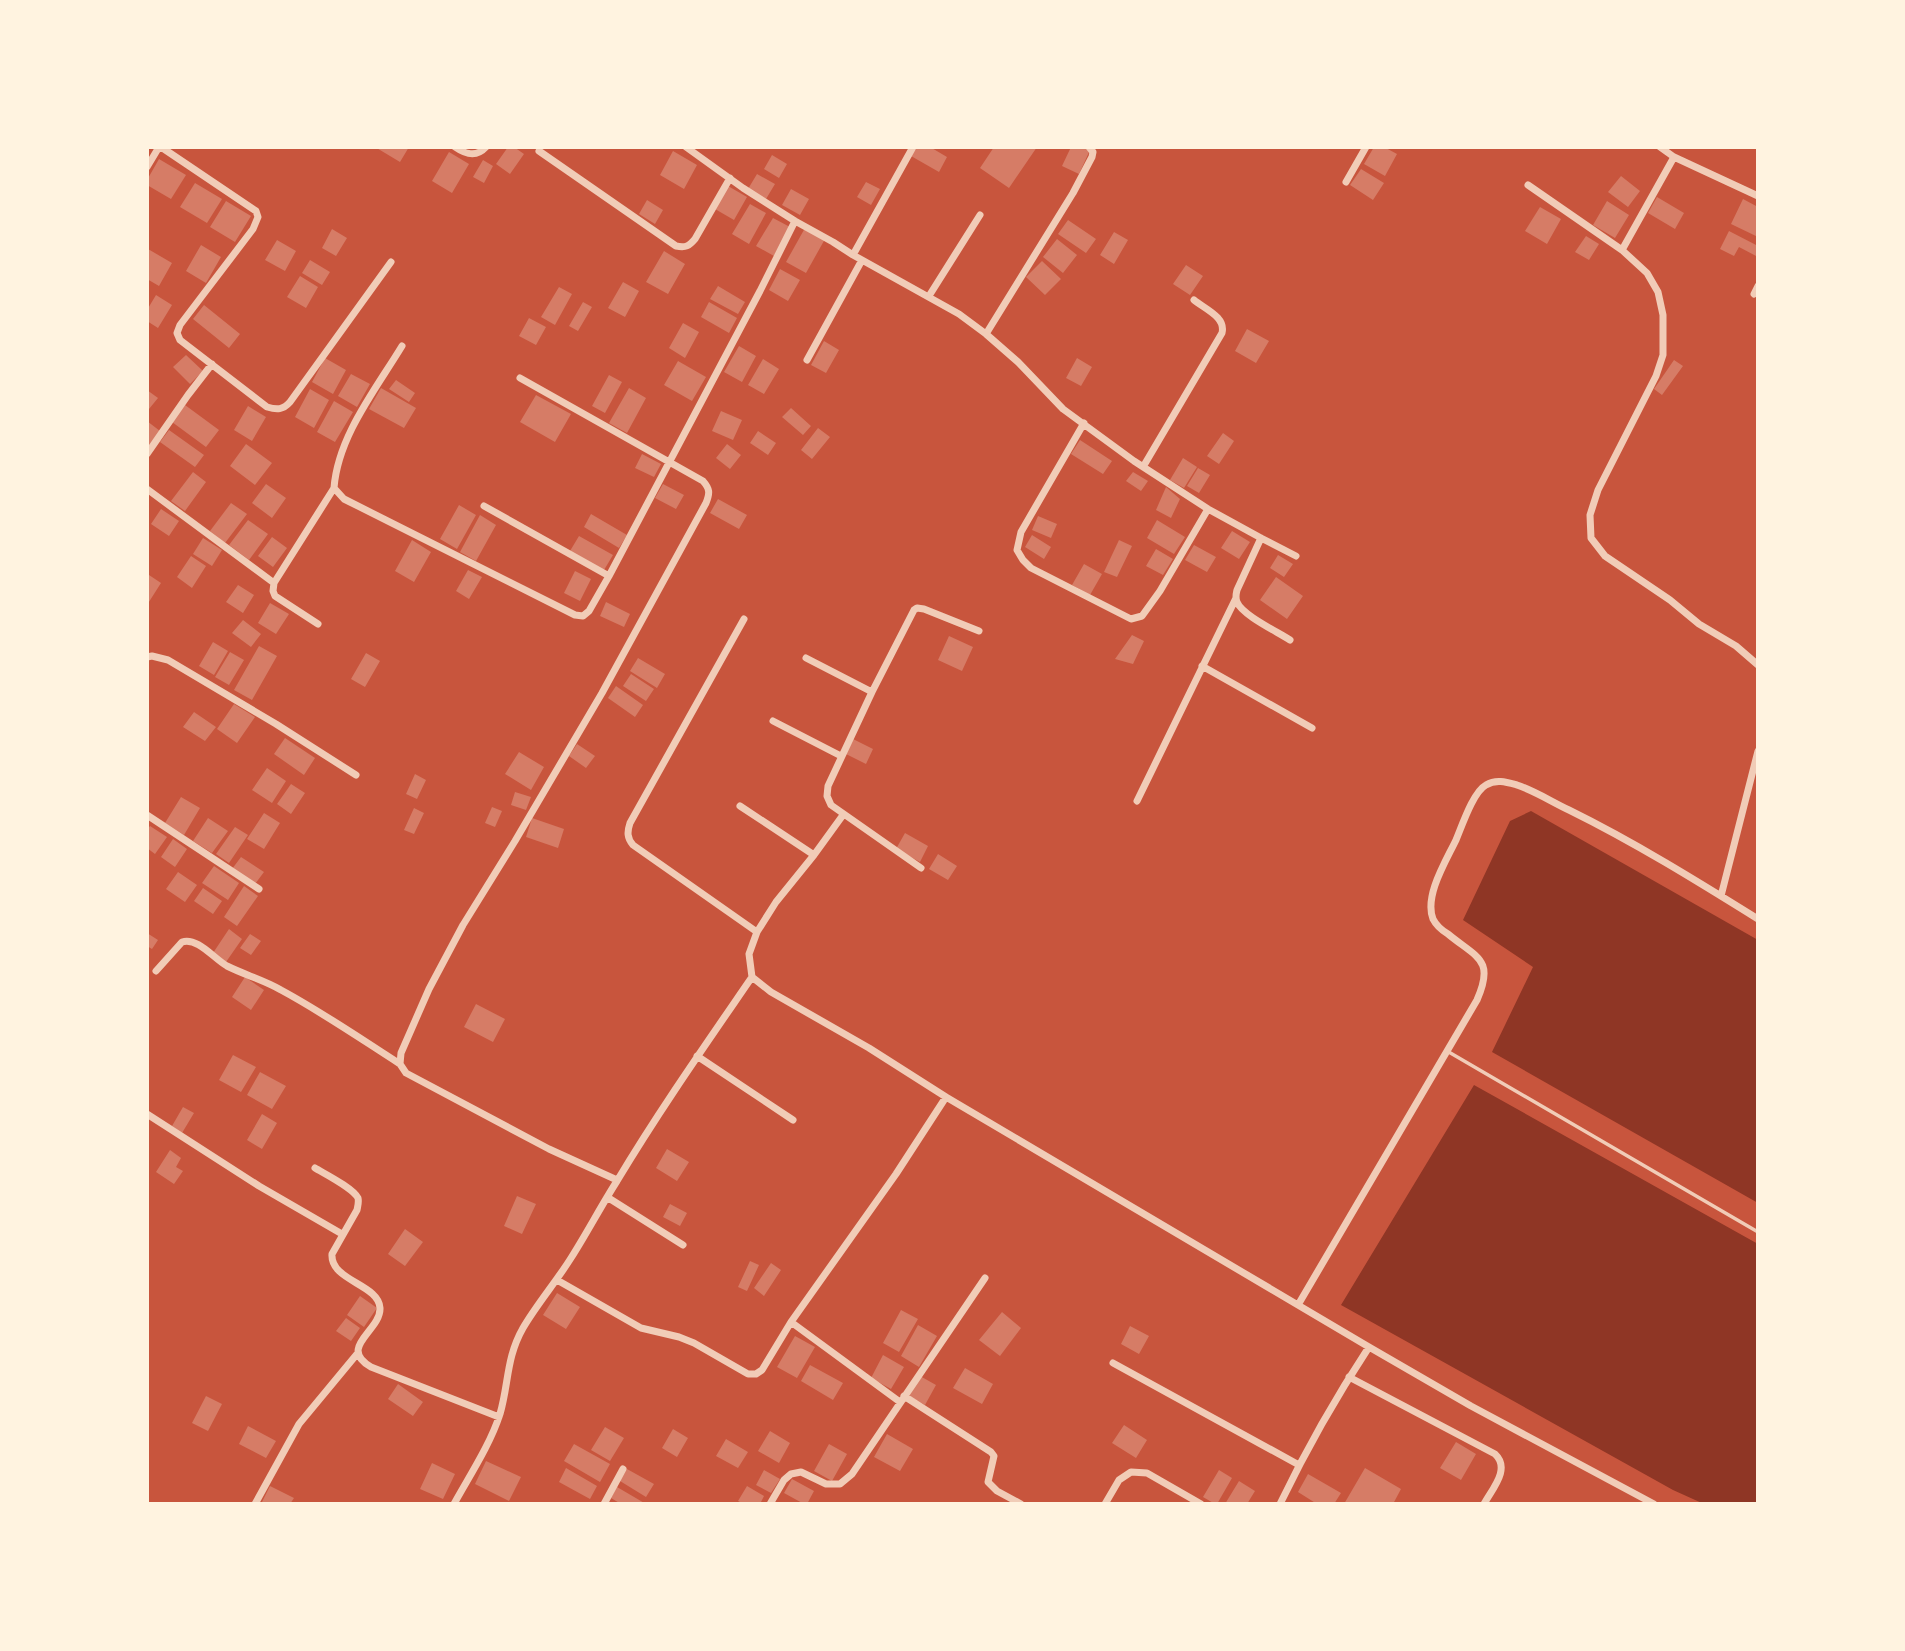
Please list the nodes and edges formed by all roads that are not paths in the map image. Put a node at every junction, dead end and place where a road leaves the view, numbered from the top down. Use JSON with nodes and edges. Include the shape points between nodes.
{"nodes":[{"id":1,"x":160,"y":147,"type":"edge"},
{"id":2,"x":455,"y":147,"type":"edge"},
{"id":3,"x":486,"y":147,"type":"edge"},
{"id":4,"x":686,"y":147,"type":"edge"},
{"id":5,"x":913,"y":147,"type":"edge"},
{"id":6,"x":1366,"y":147,"type":"edge"},
{"id":7,"x":1660,"y":147,"type":"edge"},
{"id":8,"x":538,"y":148,"type":"edge"},
{"id":9,"x":1093,"y":149,"type":"edge"},
{"id":10,"x":1674,"y":157,"type":"junction"},
{"id":11,"x":147,"y":167,"type":"edge"},
{"id":12,"x":730,"y":178,"type":"junction"},
{"id":13,"x":1346,"y":182,"type":"dead end"},
{"id":14,"x":1528,"y":186,"type":"dead end"},
{"id":15,"x":1758,"y":196,"type":"edge"},
{"id":16,"x":980,"y":215,"type":"dead end"},
{"id":17,"x":795,"y":220,"type":"junction"},
{"id":18,"x":1622,"y":250,"type":"junction"},
{"id":19,"x":853,"y":255,"type":"junction"},
{"id":20,"x":862,"y":260,"type":"junction"},
{"id":21,"x":391,"y":262,"type":"dead end"},
{"id":22,"x":1758,"y":286,"type":"edge"},
{"id":23,"x":1754,"y":294,"type":"dead end"},
{"id":24,"x":929,"y":296,"type":"junction"},
{"id":25,"x":1194,"y":300,"type":"dead end"},
{"id":26,"x":986,"y":334,"type":"junction"},
{"id":27,"x":402,"y":346,"type":"dead end"},
{"id":28,"x":807,"y":360,"type":"dead end"},
{"id":29,"x":212,"y":364,"type":"junction"},
{"id":30,"x":520,"y":378,"type":"dead end"},
{"id":31,"x":1084,"y":423,"type":"junction"},
{"id":32,"x":147,"y":454,"type":"edge"},
{"id":33,"x":669,"y":460,"type":"junction"},
{"id":34,"x":1143,"y":467,"type":"junction"},
{"id":35,"x":334,"y":488,"type":"junction"},
{"id":36,"x":147,"y":489,"type":"edge"},
{"id":37,"x":484,"y":506,"type":"dead end"},
{"id":38,"x":1208,"y":509,"type":"junction"},
{"id":39,"x":1261,"y":538,"type":"junction"},
{"id":40,"x":1296,"y":556,"type":"dead end"},
{"id":41,"x":609,"y":576,"type":"junction"},
{"id":42,"x":274,"y":583,"type":"junction"},
{"id":43,"x":1236,"y":598,"type":"junction"},
{"id":44,"x":744,"y":620,"type":"dead end"},
{"id":45,"x":318,"y":624,"type":"dead end"},
{"id":46,"x":979,"y":631,"type":"dead end"},
{"id":47,"x":1290,"y":640,"type":"dead end"},
{"id":48,"x":147,"y":657,"type":"edge"},
{"id":49,"x":806,"y":658,"type":"dead end"},
{"id":50,"x":1758,"y":665,"type":"edge"},
{"id":51,"x":1202,"y":666,"type":"junction"},
{"id":52,"x":872,"y":692,"type":"junction"},
{"id":53,"x":773,"y":721,"type":"dead end"},
{"id":54,"x":1312,"y":728,"type":"dead end"},
{"id":55,"x":1758,"y":751,"type":"edge"},
{"id":56,"x":841,"y":756,"type":"junction"},
{"id":57,"x":356,"y":775,"type":"dead end"},
{"id":58,"x":1137,"y":801,"type":"dead end"},
{"id":59,"x":740,"y":806,"type":"dead end"},
{"id":60,"x":147,"y":815,"type":"edge"},
{"id":61,"x":843,"y":815,"type":"junction"},
{"id":62,"x":814,"y":855,"type":"junction"},
{"id":63,"x":921,"y":868,"type":"dead end"},
{"id":64,"x":259,"y":889,"type":"dead end"},
{"id":65,"x":1721,"y":896,"type":"junction"},
{"id":66,"x":1758,"y":919,"type":"edge"},
{"id":67,"x":757,"y":932,"type":"junction"},
{"id":68,"x":156,"y":971,"type":"dead end"},
{"id":69,"x":752,"y":977,"type":"junction"},
{"id":70,"x":1447,"y":1051,"type":"junction"},
{"id":71,"x":697,"y":1056,"type":"junction"},
{"id":72,"x":400,"y":1064,"type":"junction"},
{"id":73,"x":946,"y":1097,"type":"junction"},
{"id":74,"x":147,"y":1114,"type":"edge"},
{"id":75,"x":793,"y":1120,"type":"dead end"},
{"id":76,"x":315,"y":1168,"type":"dead end"},
{"id":77,"x":617,"y":1180,"type":"junction"},
{"id":78,"x":607,"y":1197,"type":"junction"},
{"id":79,"x":1758,"y":1232,"type":"edge"},
{"id":80,"x":342,"y":1234,"type":"junction"},
{"id":81,"x":683,"y":1245,"type":"dead end"},
{"id":82,"x":985,"y":1278,"type":"dead end"},
{"id":83,"x":558,"y":1280,"type":"junction"},
{"id":84,"x":1298,"y":1305,"type":"junction"},
{"id":85,"x":791,"y":1322,"type":"junction"},
{"id":86,"x":1369,"y":1347,"type":"junction"},
{"id":87,"x":357,"y":1353,"type":"junction"},
{"id":88,"x":1113,"y":1363,"type":"dead end"},
{"id":89,"x":1349,"y":1377,"type":"junction"},
{"id":90,"x":902,"y":1399,"type":"junction"},
{"id":91,"x":499,"y":1417,"type":"junction"},
{"id":92,"x":1299,"y":1465,"type":"junction"},
{"id":93,"x":623,"y":1469,"type":"dead end"},
{"id":94,"x":255,"y":1504,"type":"edge"},
{"id":95,"x":454,"y":1504,"type":"edge"},
{"id":96,"x":604,"y":1504,"type":"edge"},
{"id":97,"x":769,"y":1504,"type":"edge"},
{"id":98,"x":1021,"y":1504,"type":"edge"},
{"id":99,"x":1105,"y":1504,"type":"edge"},
{"id":100,"x":1201,"y":1504,"type":"edge"},
{"id":101,"x":1280,"y":1504,"type":"edge"},
{"id":102,"x":1484,"y":1504,"type":"edge"},
{"id":103,"x":1654,"y":1504,"type":"edge"}],
"edges":[{"from":1,"to":11,"type":"street"},
{"from":1,"to":29,"type":"street","via":[[256,211],[258,217],[177,333]]},
{"from":2,"to":3,"type":"street","via":[[473,154]]},
{"from":4,"to":12,"type":"street"},
{"from":5,"to":19,"type":"street"},
{"from":6,"to":13,"type":"street"},
{"from":7,"to":10,"type":"street"},
{"from":8,"to":12,"type":"street","via":[[676,246],[690,246]]},
{"from":9,"to":26,"type":"street","via":[[1073,193]]},
{"from":10,"to":15,"type":"street"},
{"from":10,"to":18,"type":"street"},
{"from":12,"to":17,"type":"street"},
{"from":14,"to":18,"type":"street"},
{"from":16,"to":24,"type":"street"},
{"from":17,"to":19,"type":"street"},
{"from":17,"to":33,"type":"street"},
{"from":18,"to":50,"type":"street","via":[[1647,273],[1658,292],[1663,355],[1598,490],[1590,515],[1591,538],[1605,556]]},
{"from":19,"to":20,"type":"street"},
{"from":20,"to":24,"type":"street"},
{"from":20,"to":28,"type":"street"},
{"from":21,"to":29,"type":"street","via":[[286,407],[267,407]]},
{"from":22,"to":23,"type":"street"},
{"from":24,"to":26,"type":"street"},
{"from":25,"to":34,"type":"street","via":[[1221,320],[1222,334]]},
{"from":26,"to":31,"type":"street","via":[[1063,409]]},
{"from":27,"to":35,"type":"street","via":[[358,419],[335,472]]},
{"from":29,"to":32,"type":"street"},
{"from":30,"to":33,"type":"street"},
{"from":31,"to":34,"type":"street"},
{"from":31,"to":38,"type":"street","via":[[1021,532],[1017,550],[1031,568],[1131,619],[1142,616]]},
{"from":33,"to":41,"type":"street"},
{"from":33,"to":72,"type":"street","via":[[708,486],[706,503],[602,693],[463,925],[429,989]]},
{"from":34,"to":38,"type":"street"},
{"from":35,"to":41,"type":"street","via":[[344,499],[575,615],[589,611]]},
{"from":35,"to":42,"type":"street"},
{"from":36,"to":42,"type":"street"},
{"from":37,"to":41,"type":"street"},
{"from":38,"to":39,"type":"street"},
{"from":39,"to":40,"type":"street"},
{"from":39,"to":43,"type":"street"},
{"from":42,"to":45,"type":"street","via":[[275,596]]},
{"from":43,"to":47,"type":"street","via":[[1245,612]]},
{"from":43,"to":51,"type":"street"},
{"from":44,"to":67,"type":"street","via":[[627,832],[633,845]]},
{"from":46,"to":52,"type":"street","via":[[917,608]]},
{"from":48,"to":57,"type":"street","via":[[168,660]]},
{"from":49,"to":52,"type":"street"},
{"from":51,"to":54,"type":"street"},
{"from":51,"to":58,"type":"street"},
{"from":52,"to":56,"type":"street"},
{"from":53,"to":56,"type":"street"},
{"from":55,"to":65,"type":"street"},
{"from":56,"to":61,"type":"street","via":[[827,796]]},
{"from":59,"to":62,"type":"street"},
{"from":60,"to":64,"type":"street"},
{"from":61,"to":62,"type":"street"},
{"from":61,"to":63,"type":"street"},
{"from":62,"to":67,"type":"street"},
{"from":65,"to":66,"type":"street"},
{"from":65,"to":70,"type":"street","via":[[1593,822],[1519,786],[1497,781],[1484,785],[1430,902],[1434,921],[1481,960],[1486,971],[1477,1000]]},
{"from":67,"to":69,"type":"street","via":[[748,954]]},
{"from":68,"to":72,"type":"street","via":[[182,942],[194,942],[223,964],[282,990]]},
{"from":69,"to":71,"type":"street"},
{"from":69,"to":73,"type":"street"},
{"from":70,"to":79,"type":"lane"},
{"from":70,"to":84,"type":"street"},
{"from":71,"to":75,"type":"street"},
{"from":71,"to":77,"type":"street"},
{"from":72,"to":77,"type":"street","via":[[407,1073],[481,1113]]},
{"from":73,"to":84,"type":"street"},
{"from":73,"to":85,"type":"street"},
{"from":74,"to":80,"type":"street"},
{"from":76,"to":80,"type":"street","via":[[357,1196],[357,1210]]},
{"from":77,"to":78,"type":"street"},
{"from":78,"to":81,"type":"street"},
{"from":78,"to":83,"type":"street"},
{"from":80,"to":87,"type":"street","via":[[331,1262],[371,1293],[380,1307]]},
{"from":82,"to":90,"type":"street"},
{"from":83,"to":85,"type":"street","via":[[641,1328],[694,1343],[748,1374],[762,1370]]},
{"from":83,"to":91,"type":"street","via":[[512,1349]]},
{"from":84,"to":86,"type":"street"},
{"from":85,"to":90,"type":"street"},
{"from":86,"to":89,"type":"street"},
{"from":86,"to":103,"type":"street"},
{"from":87,"to":91,"type":"street","via":[[360,1361],[371,1367]]},
{"from":87,"to":94,"type":"street","via":[[299,1424]]},
{"from":88,"to":92,"type":"street"},
{"from":89,"to":92,"type":"street"},
{"from":89,"to":102,"type":"street","via":[[1501,1459],[1501,1474]]},
{"from":90,"to":97,"type":"street","via":[[840,1485],[801,1472],[791,1474]]},
{"from":90,"to":98,"type":"street","via":[[991,1452],[994,1461],[988,1482]]},
{"from":91,"to":95,"type":"street"},
{"from":92,"to":101,"type":"street"},
{"from":93,"to":96,"type":"street"},
{"from":99,"to":100,"type":"street","via":[[1119,1480],[1131,1472],[1147,1473]]}]}
